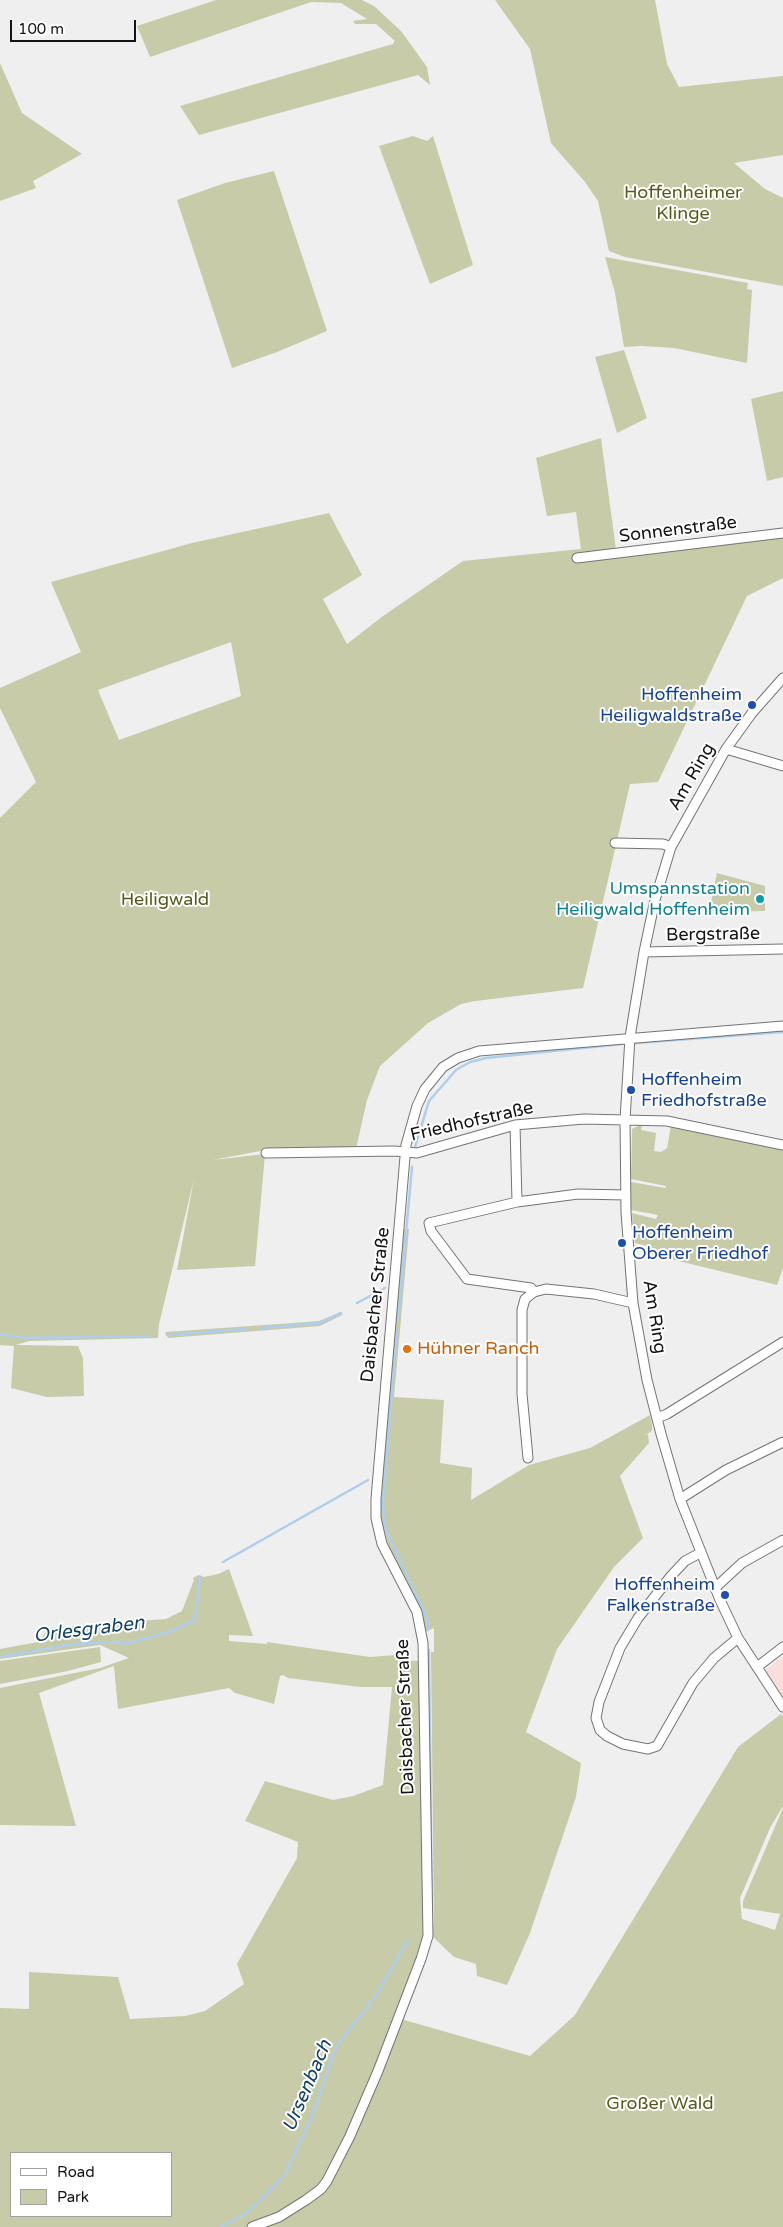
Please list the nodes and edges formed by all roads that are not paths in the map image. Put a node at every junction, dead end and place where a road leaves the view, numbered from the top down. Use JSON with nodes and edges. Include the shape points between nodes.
{"nodes":[{"id":1,"x":783,"y":533,"type":"edge"},
{"id":2,"x":577,"y":558,"type":"dead end"},
{"id":3,"x":783,"y":678,"type":"edge"},
{"id":4,"x":726,"y":749,"type":"junction"},
{"id":5,"x":783,"y":766,"type":"edge"},
{"id":6,"x":615,"y":843,"type":"dead end"},
{"id":7,"x":671,"y":847,"type":"junction"},
{"id":8,"x":783,"y":949,"type":"edge"},
{"id":9,"x":644,"y":952,"type":"junction"},
{"id":10,"x":783,"y":1026,"type":"edge"},
{"id":11,"x":630,"y":1037,"type":"junction"},
{"id":12,"x":625,"y":1120,"type":"junction"},
{"id":13,"x":515,"y":1125,"type":"junction"},
{"id":14,"x":783,"y":1144,"type":"edge"},
{"id":15,"x":266,"y":1153,"type":"dead end"},
{"id":16,"x":406,"y":1153,"type":"junction"},
{"id":17,"x":626,"y":1195,"type":"junction"},
{"id":18,"x":517,"y":1202,"type":"junction"},
{"id":19,"x":534,"y":1292,"type":"junction"},
{"id":20,"x":633,"y":1303,"type":"junction"},
{"id":21,"x":783,"y":1342,"type":"edge"},
{"id":22,"x":657,"y":1418,"type":"junction"},
{"id":23,"x":783,"y":1442,"type":"edge"},
{"id":24,"x":528,"y":1458,"type":"dead end"},
{"id":25,"x":680,"y":1500,"type":"junction"},
{"id":26,"x":783,"y":1540,"type":"edge"},
{"id":27,"x":700,"y":1553,"type":"junction"},
{"id":28,"x":715,"y":1588,"type":"junction"},
{"id":29,"x":738,"y":1638,"type":"junction"},
{"id":30,"x":783,"y":1647,"type":"edge"},
{"id":31,"x":757,"y":1667,"type":"junction"},
{"id":32,"x":783,"y":1707,"type":"edge"},
{"id":33,"x":252,"y":2227,"type":"edge"}],
"edges":[{"from":1,"to":2,"type":"street","name":"Sonnenstraße"},
{"from":3,"to":4,"type":"street","name":"Am Ring"},
{"from":4,"to":5,"type":"street"},
{"from":4,"to":7,"type":"street","name":"Am Ring"},
{"from":6,"to":7,"type":"street"},
{"from":7,"to":9,"type":"street","name":"Am Ring"},
{"from":8,"to":9,"type":"street","name":"Bergstraße"},
{"from":9,"to":11,"type":"street","name":"Am Ring"},
{"from":10,"to":11,"type":"street","name":"Daisbacher Straße"},
{"from":11,"to":12,"type":"street","name":"Am Ring"},
{"from":11,"to":16,"type":"street","name":"Daisbacher Straße","via":[[479,1051],[458,1058],[443,1067],[425,1089],[417,1106]]},
{"from":12,"to":13,"type":"street","name":"Friedhofstraße","via":[[584,1119]]},
{"from":12,"to":14,"type":"street","name":"Friedhofstraße","via":[[667,1120]]},
{"from":12,"to":17,"type":"street","name":"Am Ring"},
{"from":13,"to":16,"type":"street","name":"Friedhofstraße","via":[[417,1153]]},
{"from":13,"to":18,"type":"street"},
{"from":15,"to":16,"type":"street"},
{"from":16,"to":33,"type":"street","name":"Daisbacher Straße","via":[[376,1518],[382,1544],[417,1612],[423,1643],[428,1936],[378,2071],[327,2181],[321,2189],[279,2217]]},
{"from":17,"to":18,"type":"street","via":[[578,1194]]},
{"from":17,"to":20,"type":"street","name":"Am Ring"},
{"from":18,"to":19,"type":"street","via":[[429,1223],[431,1231],[467,1280],[531,1288]]},
{"from":19,"to":20,"type":"street","via":[[546,1289],[594,1294]]},
{"from":19,"to":24,"type":"street","via":[[525,1299],[522,1310],[522,1394]]},
{"from":20,"to":22,"type":"street","name":"Am Ring"},
{"from":21,"to":22,"type":"street"},
{"from":22,"to":25,"type":"street","name":"Am Ring"},
{"from":23,"to":25,"type":"street","via":[[726,1470]]},
{"from":25,"to":27,"type":"street","name":"Am Ring"},
{"from":26,"to":28,"type":"street","via":[[742,1562]]},
{"from":27,"to":28,"type":"street","name":"Am Ring"},
{"from":27,"to":29,"type":"street","via":[[685,1561],[671,1576],[638,1618],[620,1648],[599,1702],[596,1718],[600,1730],[623,1744],[648,1749],[657,1746],[693,1683],[714,1658]]},
{"from":28,"to":29,"type":"street","name":"Am Ring"},
{"from":29,"to":31,"type":"street","name":"Am Ring"},
{"from":30,"to":31,"type":"street"},
{"from":31,"to":32,"type":"street","name":"Am Ring"}]}
